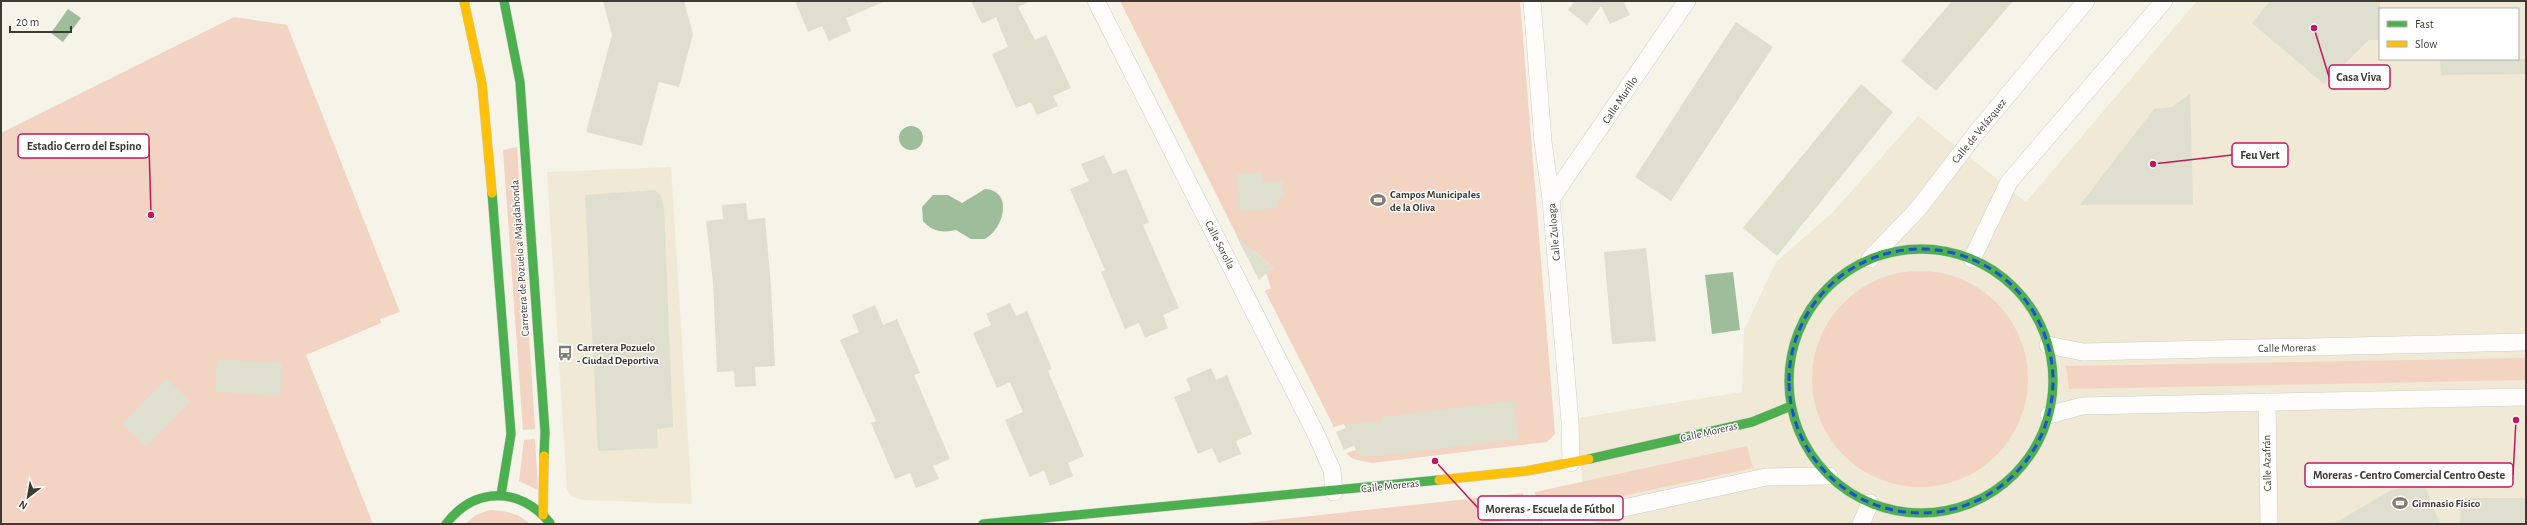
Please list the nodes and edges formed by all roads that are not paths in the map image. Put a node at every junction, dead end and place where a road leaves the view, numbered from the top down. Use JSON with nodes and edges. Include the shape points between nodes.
{"nodes":[{"id":1,"x":464,"y":1,"type":"edge"},
{"id":2,"x":504,"y":1,"type":"edge"},
{"id":3,"x":1096,"y":1,"type":"edge"},
{"id":4,"x":1532,"y":1,"type":"edge"},
{"id":5,"x":1687,"y":1,"type":"edge"},
{"id":6,"x":2086,"y":1,"type":"edge"},
{"id":7,"x":2164,"y":1,"type":"edge"},
{"id":8,"x":1551,"y":199,"type":"junction"},
{"id":9,"x":1870,"y":259,"type":"junction"},
{"id":10,"x":1972,"y":259,"type":"junction"},
{"id":11,"x":2526,"y":342,"type":"edge"},
{"id":12,"x":2048,"y":345,"type":"junction"},
{"id":13,"x":2526,"y":397,"type":"edge"},
{"id":14,"x":2267,"y":402,"type":"junction"},
{"id":15,"x":1791,"y":406,"type":"junction"},
{"id":16,"x":2049,"y":415,"type":"junction"},
{"id":17,"x":1571,"y":464,"type":"junction"},
{"id":18,"x":1829,"y":476,"type":"junction"},
{"id":19,"x":1334,"y":492,"type":"junction"},
{"id":20,"x":501,"y":495,"type":"junction"},
{"id":21,"x":1870,"y":503,"type":"junction"},
{"id":22,"x":543,"y":515,"type":"junction"},
{"id":23,"x":1568,"y":522,"type":"edge"},
{"id":24,"x":446,"y":524,"type":"edge"},
{"id":25,"x":550,"y":524,"type":"edge"},
{"id":26,"x":983,"y":524,"type":"edge"},
{"id":27,"x":1550,"y":524,"type":"edge"},
{"id":28,"x":1861,"y":524,"type":"edge"},
{"id":29,"x":2269,"y":524,"type":"edge"}],
"edges":[{"from":1,"to":20,"type":"street","name":"Carretera de Pozuelo a Majadahonda","via":[[482,84],[507,362],[511,434]]},
{"from":2,"to":22,"type":"street","name":"Carretera de Pozuelo a Majadahonda","via":[[520,82],[545,432]]},
{"from":3,"to":19,"type":"street","name":"Calle Sorolla","via":[[1316,434],[1332,470]]},
{"from":4,"to":8,"type":"street","name":"Calle Zuloaga","via":[[1543,142]]},
{"from":5,"to":8,"type":"street","name":"Calle Murillo"},
{"from":6,"to":9,"type":"street","name":"Calle de Velázquez","via":[[1977,132],[1918,209]]},
{"from":7,"to":10,"type":"street","via":[[2009,182]]},
{"from":8,"to":17,"type":"street","name":"Calle Zuloaga"},
{"from":9,"to":10,"type":"street","via":[[1904,250],[1939,250]]},
{"from":9,"to":15,"type":"street","via":[[1839,277],[1814,303],[1807,316],[1797,335],[1789,370]]},
{"from":10,"to":12,"type":"street","via":[[2007,281],[2032,310]]},
{"from":11,"to":12,"type":"street","name":"Calle Moreras","via":[[2083,352]]},
{"from":12,"to":16,"type":"street","via":[[2053,384]]},
{"from":13,"to":14,"type":"street"},
{"from":14,"to":16,"type":"street","via":[[2082,406]]},
{"from":14,"to":29,"type":"street","name":"Calle Azafrán"},
{"from":15,"to":17,"type":"street","name":"Calle Moreras","via":[[1752,422]]},
{"from":15,"to":18,"type":"street","via":[[1799,432],[1812,455]]},
{"from":16,"to":21,"type":"street","via":[[2038,442],[2022,467],[2000,488],[1974,502],[1940,512],[1904,512]]},
{"from":17,"to":19,"type":"street","name":"Calle Moreras"},
{"from":18,"to":21,"type":"street","via":[[1848,491]]},
{"from":18,"to":23,"type":"street","via":[[1766,478]]},
{"from":19,"to":26,"type":"street","name":"Calle Moreras"},
{"from":20,"to":22,"type":"street","via":[[517,498]]},
{"from":20,"to":24,"type":"street","via":[[471,502],[458,510]]},
{"from":21,"to":28,"type":"street"},
{"from":22,"to":25,"type":"street"},
{"from":23,"to":27,"type":"street"}]}
